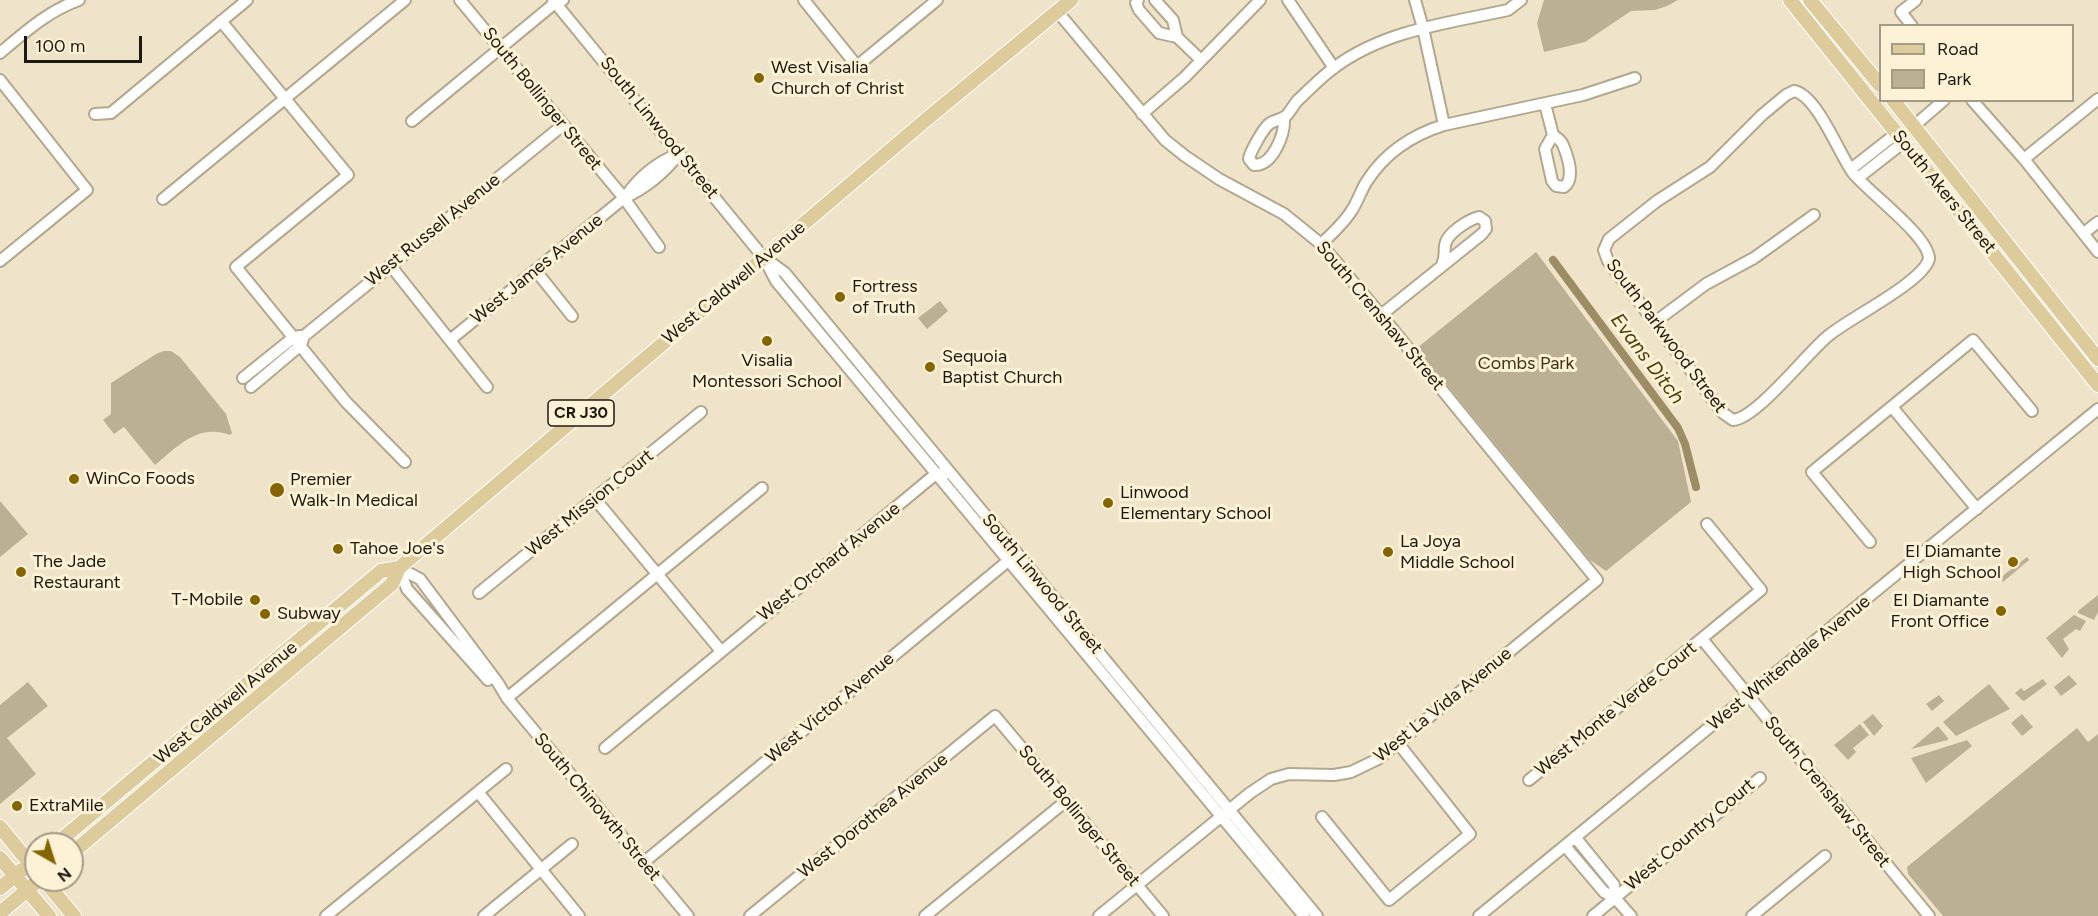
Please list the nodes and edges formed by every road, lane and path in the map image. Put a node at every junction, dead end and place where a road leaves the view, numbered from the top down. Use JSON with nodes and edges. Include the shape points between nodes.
{"nodes":[{"id":1,"x":79,"y":0,"type":"edge"},
{"id":2,"x":247,"y":0,"type":"edge"},
{"id":3,"x":405,"y":0,"type":"edge"},
{"id":4,"x":460,"y":0,"type":"edge"},
{"id":5,"x":804,"y":0,"type":"edge"},
{"id":6,"x":937,"y":0,"type":"edge"},
{"id":7,"x":1071,"y":0,"type":"edge"},
{"id":8,"x":1138,"y":0,"type":"edge"},
{"id":9,"x":1155,"y":0,"type":"edge"},
{"id":10,"x":1260,"y":0,"type":"edge"},
{"id":11,"x":1288,"y":0,"type":"edge"},
{"id":12,"x":1415,"y":0,"type":"edge"},
{"id":13,"x":1521,"y":0,"type":"edge"},
{"id":14,"x":1790,"y":0,"type":"edge"},
{"id":15,"x":1810,"y":0,"type":"edge"},
{"id":16,"x":1916,"y":0,"type":"edge"},
{"id":17,"x":557,"y":1,"type":"edge"},
{"id":18,"x":1057,"y":11,"type":"junction"},
{"id":19,"x":221,"y":21,"type":"junction"},
{"id":20,"x":1910,"y":24,"type":"edge"},
{"id":21,"x":1423,"y":28,"type":"junction"},
{"id":22,"x":1177,"y":37,"type":"junction"},
{"id":23,"x":500,"y":48,"type":"junction"},
{"id":24,"x":0,"y":53,"type":"edge"},
{"id":25,"x":1201,"y":60,"type":"junction"},
{"id":26,"x":1839,"y":60,"type":"junction"},
{"id":27,"x":1334,"y":68,"type":"junction"},
{"id":28,"x":1635,"y":78,"type":"dead end"},
{"id":29,"x":0,"y":80,"type":"edge"},
{"id":30,"x":1879,"y":83,"type":"edge"},
{"id":31,"x":1879,"y":98,"type":"edge"},
{"id":32,"x":285,"y":99,"type":"junction"},
{"id":33,"x":2098,"y":99,"type":"edge"},
{"id":34,"x":1883,"y":102,"type":"edge"},
{"id":35,"x":1895,"y":102,"type":"edge"},
{"id":36,"x":1942,"y":102,"type":"edge"},
{"id":37,"x":1974,"y":102,"type":"edge"},
{"id":38,"x":1545,"y":104,"type":"junction"},
{"id":39,"x":95,"y":114,"type":"dead end"},
{"id":40,"x":1142,"y":114,"type":"junction"},
{"id":41,"x":1284,"y":118,"type":"dead end"},
{"id":42,"x":412,"y":121,"type":"dead end"},
{"id":43,"x":563,"y":125,"type":"junction"},
{"id":44,"x":1444,"y":125,"type":"junction"},
{"id":45,"x":1914,"y":126,"type":"junction"},
{"id":46,"x":1553,"y":135,"type":"dead end"},
{"id":47,"x":1900,"y":137,"type":"junction"},
{"id":48,"x":680,"y":153,"type":"junction"},
{"id":49,"x":2024,"y":159,"type":"junction"},
{"id":50,"x":1855,"y":174,"type":"junction"},
{"id":51,"x":624,"y":198,"type":"junction"},
{"id":52,"x":163,"y":199,"type":"dead end"},
{"id":53,"x":1975,"y":203,"type":"junction"},
{"id":54,"x":1814,"y":215,"type":"dead end"},
{"id":55,"x":2098,"y":222,"type":"edge"},
{"id":56,"x":2084,"y":233,"type":"junction"},
{"id":57,"x":1321,"y":244,"type":"junction"},
{"id":58,"x":659,"y":247,"type":"dead end"},
{"id":59,"x":2098,"y":252,"type":"edge"},
{"id":60,"x":764,"y":258,"type":"junction"},
{"id":61,"x":0,"y":261,"type":"edge"},
{"id":62,"x":390,"y":265,"type":"junction"},
{"id":63,"x":1442,"y":265,"type":"junction"},
{"id":64,"x":536,"y":271,"type":"junction"},
{"id":65,"x":1381,"y":315,"type":"junction"},
{"id":66,"x":572,"y":316,"type":"dead end"},
{"id":67,"x":1655,"y":322,"type":"junction"},
{"id":68,"x":299,"y":340,"type":"junction"},
{"id":69,"x":450,"y":340,"type":"junction"},
{"id":70,"x":2098,"y":359,"type":"edge"},
{"id":71,"x":247,"y":382,"type":"dead end"},
{"id":72,"x":2098,"y":385,"type":"edge"},
{"id":73,"x":487,"y":387,"type":"dead end"},
{"id":74,"x":1892,"y":407,"type":"junction"},
{"id":75,"x":2098,"y":409,"type":"edge"},
{"id":76,"x":2032,"y":411,"type":"dead end"},
{"id":77,"x":700,"y":412,"type":"dead end"},
{"id":78,"x":405,"y":462,"type":"dead end"},
{"id":79,"x":937,"y":473,"type":"junction"},
{"id":80,"x":762,"y":488,"type":"dead end"},
{"id":81,"x":595,"y":499,"type":"junction"},
{"id":82,"x":1977,"y":509,"type":"junction"},
{"id":83,"x":982,"y":512,"type":"junction"},
{"id":84,"x":1707,"y":524,"type":"dead end"},
{"id":85,"x":1870,"y":542,"type":"dead end"},
{"id":86,"x":1014,"y":557,"type":"junction"},
{"id":87,"x":399,"y":568,"type":"junction"},
{"id":88,"x":658,"y":574,"type":"junction"},
{"id":89,"x":1598,"y":580,"type":"joint"},
{"id":90,"x":479,"y":593,"type":"dead end"},
{"id":91,"x":1702,"y":639,"type":"junction"},
{"id":92,"x":1077,"y":641,"type":"junction"},
{"id":93,"x":721,"y":651,"type":"junction"},
{"id":94,"x":262,"y":673,"type":"junction"},
{"id":95,"x":1748,"y":696,"type":"junction"},
{"id":96,"x":507,"y":698,"type":"junction"},
{"id":97,"x":1139,"y":700,"type":"junction"},
{"id":98,"x":995,"y":716,"type":"joint"},
{"id":99,"x":1398,"y":743,"type":"junction"},
{"id":100,"x":605,"y":747,"type":"dead end"},
{"id":101,"x":183,"y":760,"type":"junction"},
{"id":102,"x":506,"y":768,"type":"dead end"},
{"id":103,"x":1760,"y":778,"type":"dead end"},
{"id":104,"x":1529,"y":780,"type":"dead end"},
{"id":105,"x":478,"y":792,"type":"junction"},
{"id":106,"x":1066,"y":801,"type":"junction"},
{"id":107,"x":1226,"y":813,"type":"junction"},
{"id":108,"x":1322,"y":817,"type":"dead end"},
{"id":109,"x":0,"y":827,"type":"edge"},
{"id":110,"x":70,"y":832,"type":"edge"},
{"id":111,"x":1575,"y":837,"type":"junction"},
{"id":112,"x":84,"y":843,"type":"edge"},
{"id":113,"x":572,"y":844,"type":"dead end"},
{"id":114,"x":1564,"y":846,"type":"junction"},
{"id":115,"x":24,"y":854,"type":"edge"},
{"id":116,"x":1825,"y":856,"type":"dead end"},
{"id":117,"x":0,"y":858,"type":"edge"},
{"id":118,"x":644,"y":863,"type":"junction"},
{"id":119,"x":541,"y":869,"type":"junction"},
{"id":120,"x":24,"y":871,"type":"edge"},
{"id":121,"x":15,"y":876,"type":"junction"},
{"id":122,"x":1137,"y":885,"type":"junction"},
{"id":123,"x":24,"y":886,"type":"edge"},
{"id":124,"x":0,"y":888,"type":"edge"},
{"id":125,"x":25,"y":892,"type":"edge"},
{"id":126,"x":29,"y":892,"type":"edge"},
{"id":127,"x":53,"y":892,"type":"edge"},
{"id":128,"x":1615,"y":898,"type":"junction"},
{"id":129,"x":0,"y":913,"type":"edge"},
{"id":130,"x":50,"y":916,"type":"edge"},
{"id":131,"x":74,"y":916,"type":"edge"},
{"id":132,"x":326,"y":916,"type":"edge"},
{"id":133,"x":484,"y":916,"type":"edge"},
{"id":134,"x":579,"y":916,"type":"edge"},
{"id":135,"x":688,"y":916,"type":"edge"},
{"id":136,"x":750,"y":916,"type":"edge"},
{"id":137,"x":925,"y":916,"type":"edge"},
{"id":138,"x":1099,"y":916,"type":"edge"},
{"id":139,"x":1162,"y":916,"type":"edge"},
{"id":140,"x":1305,"y":916,"type":"edge"},
{"id":141,"x":1317,"y":916,"type":"edge"},
{"id":142,"x":1479,"y":916,"type":"edge"},
{"id":143,"x":1593,"y":916,"type":"edge"},
{"id":144,"x":1630,"y":916,"type":"edge"},
{"id":145,"x":1752,"y":916,"type":"edge"},
{"id":146,"x":1929,"y":916,"type":"edge"}],
"edges":[{"from":1,"to":24,"type":"street","via":[[41,19]]},
{"from":2,"to":19,"type":"street"},
{"from":3,"to":32,"type":"street"},
{"from":4,"to":23,"type":"street","name":"South Bollinger Street"},
{"from":5,"to":6,"type":"street","via":[[857,66]]},
{"from":7,"to":18,"type":"main road","name":"West Caldwell Avenue","number":"CR J30"},
{"from":8,"to":22,"type":"street","via":[[1139,9],[1159,33]]},
{"from":9,"to":22,"type":"street","via":[[1173,20]]},
{"from":10,"to":25,"type":"street"},
{"from":11,"to":27,"type":"street"},
{"from":12,"to":21,"type":"street"},
{"from":13,"to":21,"type":"street","via":[[1508,10]]},
{"from":14,"to":26,"type":"main road","name":"South Akers Street"},
{"from":15,"to":30,"type":"main road"},
{"from":16,"to":20,"type":"street","via":[[1901,12]]},
{"from":17,"to":23,"type":"street"},
{"from":17,"to":48,"type":"street","name":"South Linwood Street"},
{"from":18,"to":40,"type":"street","name":"South Crenshaw Street"},
{"from":18,"to":60,"type":"main road","name":"West Caldwell Avenue","number":"CR J30"},
{"from":19,"to":32,"type":"street"},
{"from":19,"to":39,"type":"street","via":[[111,112]]},
{"from":21,"to":27,"type":"street","via":[[1378,42]]},
{"from":21,"to":44,"type":"street"},
{"from":22,"to":25,"type":"street"},
{"from":23,"to":42,"type":"street"},
{"from":23,"to":43,"type":"street","name":"South Bollinger Street"},
{"from":25,"to":40,"type":"street"},
{"from":26,"to":31,"type":"main road","via":[[1865,80]]},
{"from":26,"to":47,"type":"main road","name":"South Akers Street"},
{"from":27,"to":41,"type":"street"},
{"from":28,"to":38,"type":"street"},
{"from":29,"to":61,"type":"street","via":[[87,190]]},
{"from":32,"to":52,"type":"street"},
{"from":32,"to":68,"type":"street","via":[[348,175],[236,267]]},
{"from":33,"to":49,"type":"street"},
{"from":34,"to":45,"type":"main road","via":[[1903,125]]},
{"from":35,"to":45,"type":"main road","name":"South Akers Street"},
{"from":36,"to":45,"type":"street"},
{"from":37,"to":49,"type":"street"},
{"from":38,"to":44,"type":"street"},
{"from":38,"to":46,"type":"street"},
{"from":40,"to":57,"type":"street","name":"South Crenshaw Street","via":[[1185,156],[1284,214]]},
{"from":43,"to":51,"type":"street","name":"South Bollinger Street"},
{"from":43,"to":62,"type":"street","name":"West Russell Avenue"},
{"from":44,"to":57,"type":"street","via":[[1402,144],[1383,160],[1351,211]]},
{"from":45,"to":53,"type":"main road","name":"South Akers Street"},
{"from":47,"to":50,"type":"street"},
{"from":47,"to":53,"type":"main road","via":[[1902,132],[1911,137],[1949,184]]},
{"from":47,"to":72,"type":"main road","name":"South Akers Street"},
{"from":48,"to":51,"type":"street","name":"West James Avenue","via":[[667,170]]},
{"from":48,"to":60,"type":"street","name":"South Linwood Street"},
{"from":49,"to":56,"type":"street"},
{"from":50,"to":67,"type":"street","name":"South Parkwood Street","via":[[1816,110],[1803,95],[1787,94],[1711,166],[1609,239],[1604,250],[1607,259]]},
{"from":50,"to":67,"type":"street","name":"South Parkwood Street","via":[[1928,250],[1929,260],[1925,268],[1884,300],[1825,338],[1743,416],[1731,420],[1724,415]]},
{"from":51,"to":58,"type":"street","name":"South Bollinger Street"},
{"from":51,"to":64,"type":"street","name":"West James Avenue"},
{"from":53,"to":70,"type":"main road","name":"South Akers Street"},
{"from":54,"to":67,"type":"street","via":[[1754,258],[1706,284]]},
{"from":55,"to":56,"type":"street"},
{"from":56,"to":59,"type":"street"},
{"from":57,"to":65,"type":"street","name":"South Crenshaw Street"},
{"from":60,"to":79,"type":"street","name":"South Linwood Street","via":[[776,281]]},
{"from":60,"to":83,"type":"street","name":"South Linwood Street","via":[[785,273]]},
{"from":60,"to":87,"type":"main road","name":"West Caldwell Avenue","number":"CR J30"},
{"from":62,"to":68,"type":"street","name":"West Russell Avenue"},
{"from":62,"to":69,"type":"street"},
{"from":63,"to":63,"type":"street","via":[[1482,234],[1485,221],[1479,217],[1472,219],[1449,237]]},
{"from":63,"to":65,"type":"street"},
{"from":64,"to":66,"type":"street"},
{"from":64,"to":69,"type":"street","name":"West James Avenue"},
{"from":65,"to":89,"type":"street","name":"South Crenshaw Street"},
{"from":68,"to":71,"type":"street","name":"West Russell Avenue"},
{"from":68,"to":78,"type":"street","via":[[346,402]]},
{"from":69,"to":73,"type":"street"},
{"from":74,"to":76,"type":"street","via":[[1973,340]]},
{"from":74,"to":82,"type":"street"},
{"from":74,"to":85,"type":"street","via":[[1812,471]]},
{"from":75,"to":82,"type":"street","name":"West Whitendale Avenue"},
{"from":77,"to":81,"type":"street","name":"West Mission Court"},
{"from":79,"to":83,"type":"street","via":[[946,476]]},
{"from":79,"to":86,"type":"street","name":"South Linwood Street"},
{"from":79,"to":93,"type":"street","name":"West Orchard Avenue"},
{"from":80,"to":88,"type":"street"},
{"from":81,"to":88,"type":"street"},
{"from":81,"to":90,"type":"street","name":"West Mission Court"},
{"from":82,"to":95,"type":"street","name":"West Whitendale Avenue"},
{"from":83,"to":86,"type":"street","name":"South Linwood Street"},
{"from":84,"to":91,"type":"street","name":"West Monte Verde Court","via":[[1761,590]]},
{"from":86,"to":92,"type":"street","name":"South Linwood Street"},
{"from":86,"to":97,"type":"street","name":"South Linwood Street"},
{"from":86,"to":118,"type":"street","name":"West Victor Avenue"},
{"from":87,"to":94,"type":"main road","name":"West Caldwell Avenue","number":"CR J30","via":[[381,572]]},
{"from":87,"to":96,"type":"street","name":"South Chinowth Street","via":[[420,579]]},
{"from":87,"to":101,"type":"main road","name":"West Caldwell Avenue","number":"CR J30","via":[[392,584]]},
{"from":88,"to":93,"type":"street"},
{"from":88,"to":96,"type":"street"},
{"from":89,"to":99,"type":"street","name":"West La Vida Avenue"},
{"from":91,"to":95,"type":"street","name":"South Crenshaw Street"},
{"from":91,"to":104,"type":"street","name":"West Monte Verde Court"},
{"from":92,"to":97,"type":"street","via":[[1130,698]]},
{"from":92,"to":107,"type":"street","name":"South Linwood Street"},
{"from":93,"to":100,"type":"street","name":"West Orchard Avenue"},
{"from":94,"to":101,"type":"main road","via":[[259,686],[194,741]]},
{"from":94,"to":110,"type":"main road","name":"West Caldwell Avenue","number":"CR J30"},
{"from":95,"to":111,"type":"street","name":"West Whitendale Avenue"},
{"from":95,"to":146,"type":"street","name":"South Crenshaw Street"},
{"from":96,"to":118,"type":"street","name":"South Chinowth Street"},
{"from":97,"to":107,"type":"street","name":"South Linwood Street"},
{"from":98,"to":106,"type":"street","name":"South Bollinger Street"},
{"from":98,"to":136,"type":"street","name":"West Dorothea Avenue"},
{"from":99,"to":107,"type":"street","name":"West La Vida Avenue","via":[[1378,759],[1351,772],[1289,774],[1271,779]]},
{"from":99,"to":108,"type":"street","via":[[1470,834],[1389,900]]},
{"from":101,"to":112,"type":"main road","name":"West Caldwell Avenue","number":"CR J30"},
{"from":102,"to":105,"type":"street"},
{"from":103,"to":128,"type":"street","name":"West Country Court"},
{"from":105,"to":119,"type":"street"},
{"from":105,"to":132,"type":"street"},
{"from":106,"to":122,"type":"street","name":"South Bollinger Street"},
{"from":106,"to":137,"type":"street"},
{"from":107,"to":122,"type":"street","name":"West La Vida Avenue"},
{"from":107,"to":140,"type":"street","name":"South Linwood Street"},
{"from":107,"to":141,"type":"street","name":"South Linwood Street"},
{"from":109,"to":115,"type":"main road"},
{"from":111,"to":114,"type":"street","name":"West Whitendale Avenue"},
{"from":111,"to":128,"type":"street","via":[[1614,885]]},
{"from":113,"to":119,"type":"street"},
{"from":114,"to":128,"type":"street","via":[[1604,892]]},
{"from":114,"to":142,"type":"street","name":"West Whitendale Avenue"},
{"from":116,"to":145,"type":"street"},
{"from":117,"to":121,"type":"main road"},
{"from":118,"to":135,"type":"street","name":"South Chinowth Street"},
{"from":119,"to":133,"type":"street"},
{"from":119,"to":134,"type":"street"},
{"from":120,"to":121,"type":"main road"},
{"from":121,"to":123,"type":"main road"},
{"from":121,"to":124,"type":"main road"},
{"from":122,"to":138,"type":"street","name":"West La Vida Avenue"},
{"from":122,"to":139,"type":"street","name":"South Bollinger Street"},
{"from":125,"to":129,"type":"main road"},
{"from":126,"to":130,"type":"main road"},
{"from":127,"to":131,"type":"main road"},
{"from":128,"to":143,"type":"street","name":"West Country Court"},
{"from":128,"to":144,"type":"street"}]}
